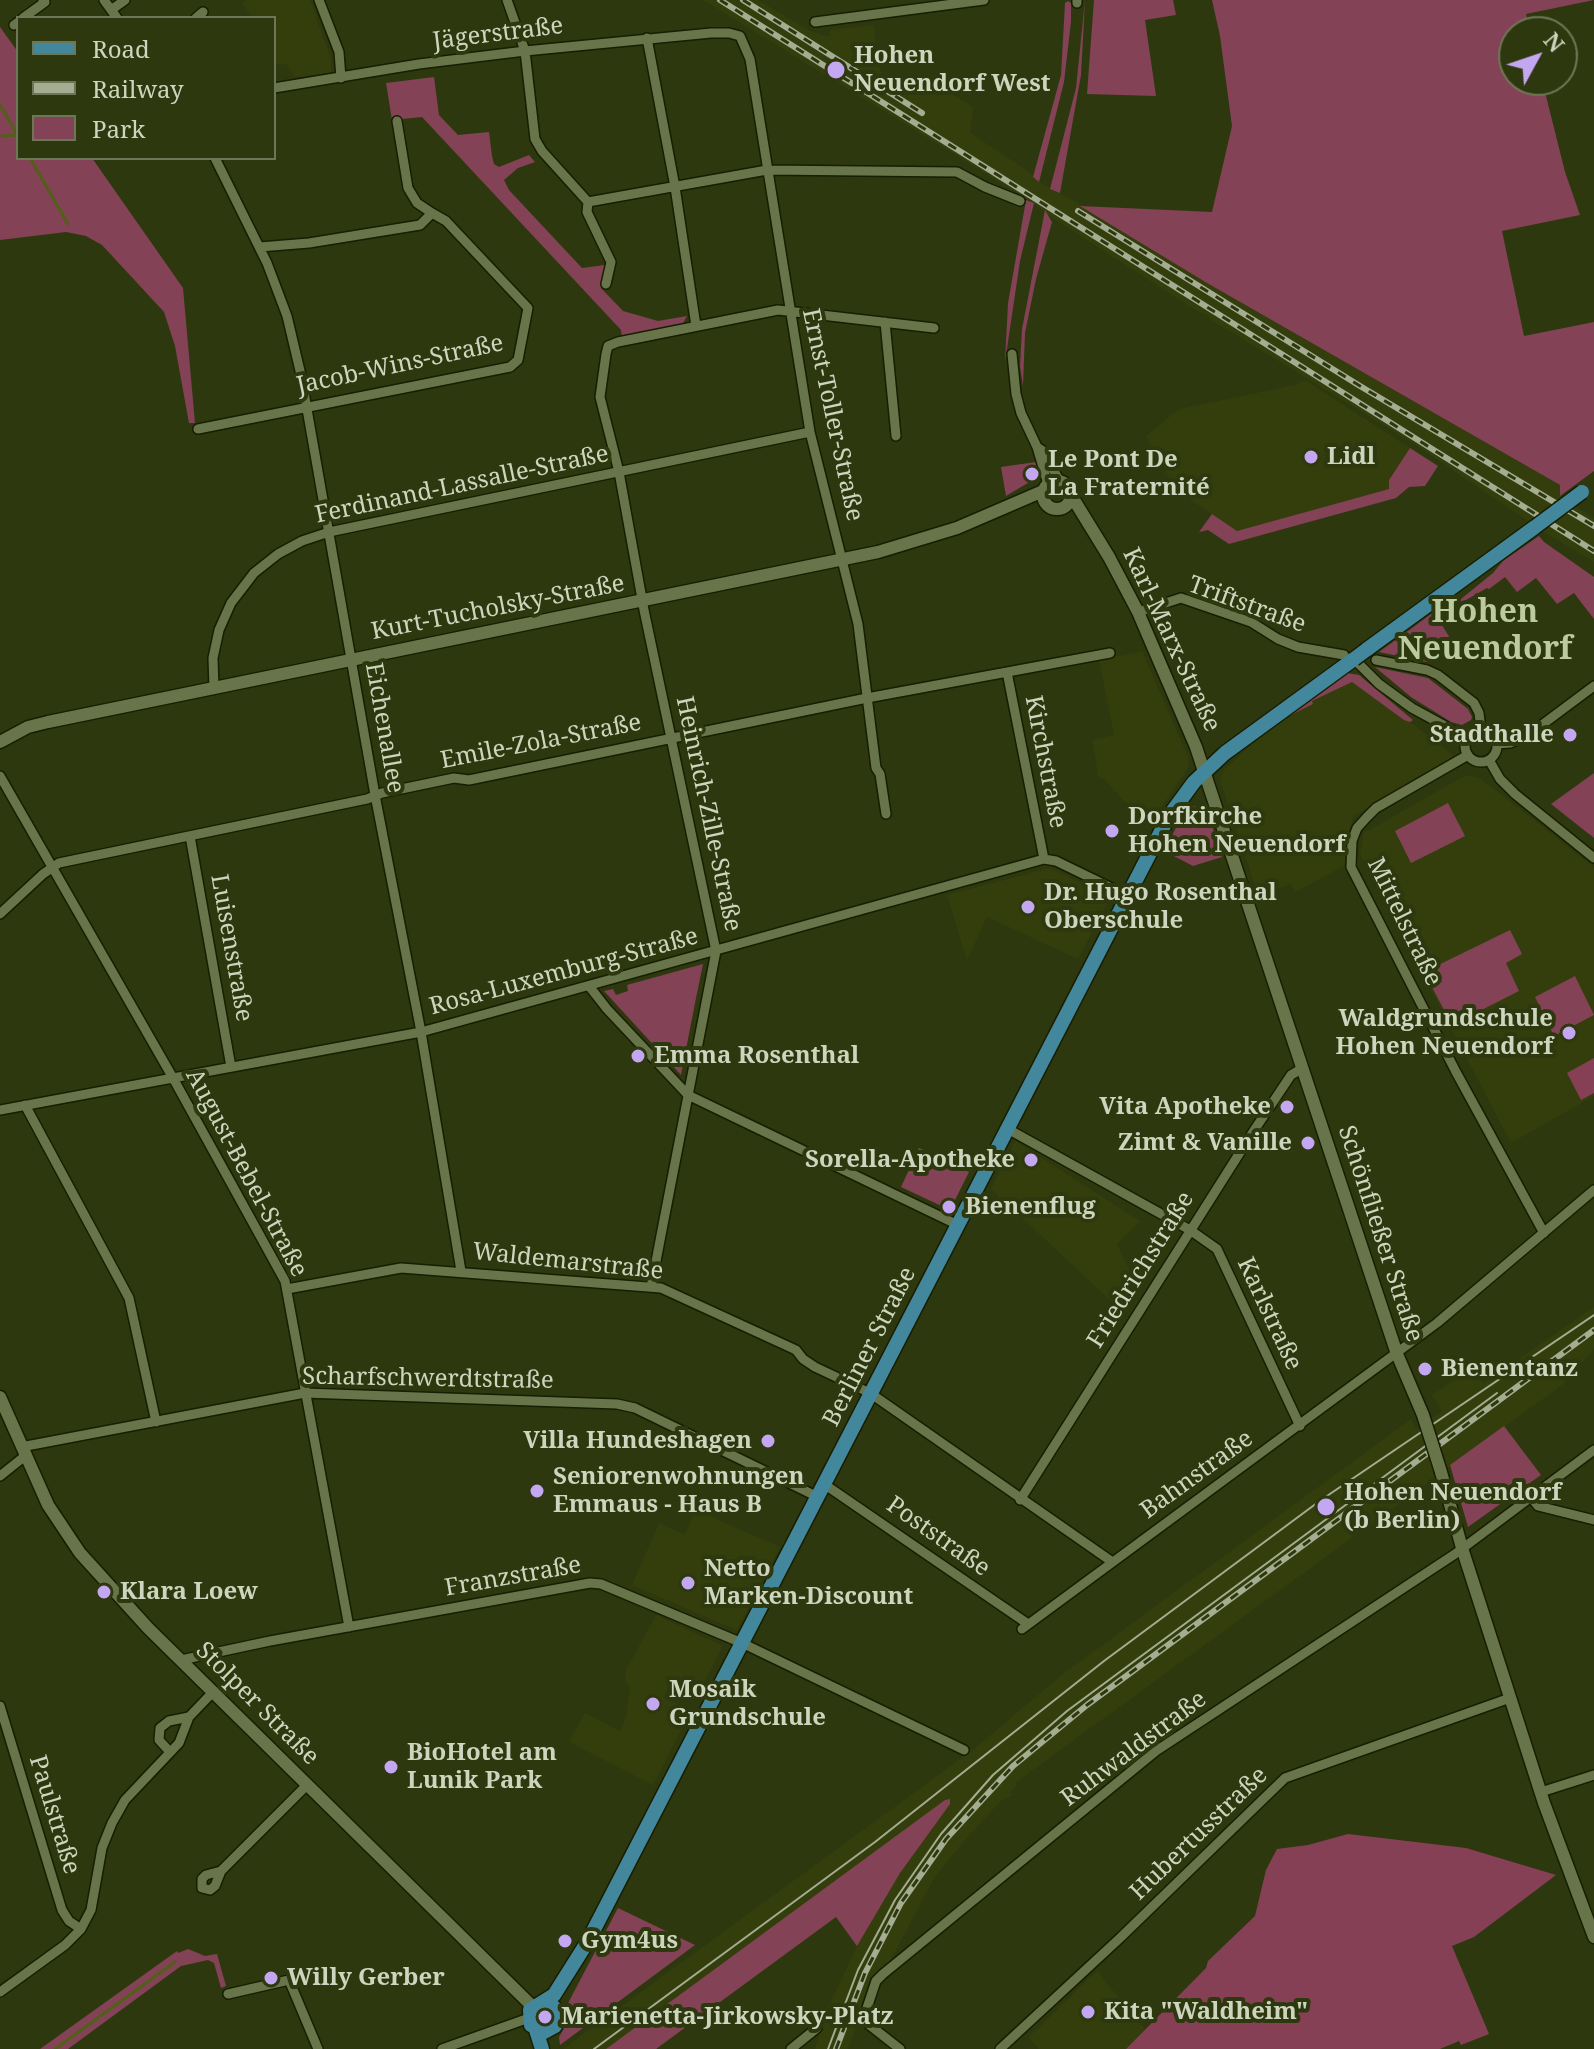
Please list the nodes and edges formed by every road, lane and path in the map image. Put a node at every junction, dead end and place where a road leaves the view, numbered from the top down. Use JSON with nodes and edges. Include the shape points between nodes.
{"nodes":[{"id":1,"x":43,"y":0,"type":"edge"},
{"id":2,"x":104,"y":0,"type":"edge"},
{"id":3,"x":125,"y":0,"type":"edge"},
{"id":4,"x":319,"y":0,"type":"edge"},
{"id":5,"x":507,"y":0,"type":"edge"},
{"id":6,"x":984,"y":0,"type":"edge"},
{"id":7,"x":114,"y":14,"type":"edge"},
{"id":8,"x":26,"y":16,"type":"edge"},
{"id":9,"x":815,"y":22,"type":"dead end"},
{"id":10,"x":729,"y":33,"type":"joint"},
{"id":11,"x":647,"y":38,"type":"junction"},
{"id":12,"x":525,"y":51,"type":"junction"},
{"id":13,"x":341,"y":78,"type":"junction"},
{"id":14,"x":276,"y":88,"type":"edge"},
{"id":15,"x":397,"y":121,"type":"dead end"},
{"id":16,"x":216,"y":160,"type":"edge"},
{"id":17,"x":767,"y":170,"type":"junction"},
{"id":18,"x":675,"y":187,"type":"junction"},
{"id":19,"x":1020,"y":201,"type":"dead end"},
{"id":20,"x":588,"y":202,"type":"junction"},
{"id":21,"x":432,"y":213,"type":"junction"},
{"id":22,"x":260,"y":247,"type":"junction"},
{"id":23,"x":606,"y":284,"type":"dead end"},
{"id":24,"x":789,"y":310,"type":"junction"},
{"id":25,"x":885,"y":322,"type":"junction"},
{"id":26,"x":696,"y":326,"type":"junction"},
{"id":27,"x":934,"y":328,"type":"dead end"},
{"id":28,"x":1012,"y":354,"type":"dead end"},
{"id":29,"x":307,"y":406,"type":"junction"},
{"id":30,"x":198,"y":429,"type":"dead end"},
{"id":31,"x":810,"y":432,"type":"junction"},
{"id":32,"x":896,"y":436,"type":"dead end"},
{"id":33,"x":619,"y":472,"type":"junction"},
{"id":34,"x":1588,"y":488,"type":"edge"},
{"id":35,"x":1049,"y":490,"type":"junction"},
{"id":36,"x":1071,"y":495,"type":"junction"},
{"id":37,"x":1064,"y":507,"type":"junction"},
{"id":38,"x":1093,"y":530,"type":"junction"},
{"id":39,"x":329,"y":532,"type":"junction"},
{"id":40,"x":843,"y":560,"type":"junction"},
{"id":41,"x":643,"y":601,"type":"junction"},
{"id":42,"x":1138,"y":612,"type":"junction"},
{"id":43,"x":1110,"y":653,"type":"dead end"},
{"id":44,"x":1358,"y":659,"type":"junction"},
{"id":45,"x":352,"y":660,"type":"junction"},
{"id":46,"x":1007,"y":672,"type":"junction"},
{"id":47,"x":1594,"y":686,"type":"edge"},
{"id":48,"x":214,"y":688,"type":"junction"},
{"id":49,"x":867,"y":698,"type":"junction"},
{"id":50,"x":1481,"y":730,"type":"junction"},
{"id":51,"x":671,"y":737,"type":"junction"},
{"id":52,"x":1467,"y":738,"type":"junction"},
{"id":53,"x":0,"y":742,"type":"edge"},
{"id":54,"x":1497,"y":744,"type":"junction"},
{"id":55,"x":1468,"y":755,"type":"junction"},
{"id":56,"x":1489,"y":760,"type":"junction"},
{"id":57,"x":1205,"y":771,"type":"junction"},
{"id":58,"x":0,"y":776,"type":"edge"},
{"id":59,"x":375,"y":795,"type":"junction"},
{"id":60,"x":886,"y":814,"type":"dead end"},
{"id":61,"x":190,"y":836,"type":"junction"},
{"id":62,"x":1594,"y":858,"type":"edge"},
{"id":63,"x":1044,"y":859,"type":"junction"},
{"id":64,"x":51,"y":867,"type":"junction"},
{"id":65,"x":1126,"y":895,"type":"junction"},
{"id":66,"x":0,"y":914,"type":"edge"},
{"id":67,"x":716,"y":951,"type":"junction"},
{"id":68,"x":589,"y":986,"type":"junction"},
{"id":69,"x":421,"y":1032,"type":"junction"},
{"id":70,"x":231,"y":1067,"type":"junction"},
{"id":71,"x":1303,"y":1068,"type":"junction"},
{"id":72,"x":173,"y":1078,"type":"junction"},
{"id":73,"x":688,"y":1095,"type":"junction"},
{"id":74,"x":25,"y":1105,"type":"junction"},
{"id":75,"x":0,"y":1110,"type":"edge"},
{"id":76,"x":1006,"y":1128,"type":"junction"},
{"id":77,"x":1594,"y":1190,"type":"edge"},
{"id":78,"x":958,"y":1225,"type":"junction"},
{"id":79,"x":1190,"y":1230,"type":"junction"},
{"id":80,"x":1544,"y":1233,"type":"junction"},
{"id":81,"x":461,"y":1271,"type":"junction"},
{"id":82,"x":651,"y":1287,"type":"junction"},
{"id":83,"x":287,"y":1289,"type":"junction"},
{"id":84,"x":1397,"y":1354,"type":"junction"},
{"id":85,"x":305,"y":1393,"type":"junction"},
{"id":86,"x":870,"y":1393,"type":"junction"},
{"id":87,"x":0,"y":1397,"type":"edge"},
{"id":88,"x":156,"y":1422,"type":"junction"},
{"id":89,"x":1300,"y":1426,"type":"junction"},
{"id":90,"x":1594,"y":1450,"type":"edge"},
{"id":91,"x":23,"y":1452,"type":"junction"},
{"id":92,"x":0,"y":1476,"type":"edge"},
{"id":93,"x":821,"y":1490,"type":"junction"},
{"id":94,"x":1531,"y":1497,"type":"junction"},
{"id":95,"x":1020,"y":1500,"type":"junction"},
{"id":96,"x":1594,"y":1520,"type":"edge"},
{"id":97,"x":1462,"y":1548,"type":"junction"},
{"id":98,"x":1111,"y":1561,"type":"junction"},
{"id":99,"x":1025,"y":1626,"type":"joint"},
{"id":100,"x":349,"y":1627,"type":"junction"},
{"id":101,"x":742,"y":1643,"type":"junction"},
{"id":102,"x":181,"y":1660,"type":"junction"},
{"id":103,"x":213,"y":1692,"type":"junction"},
{"id":104,"x":1510,"y":1698,"type":"junction"},
{"id":105,"x":0,"y":1706,"type":"edge"},
{"id":106,"x":189,"y":1717,"type":"junction"},
{"id":107,"x":964,"y":1750,"type":"dead end"},
{"id":108,"x":170,"y":1752,"type":"junction"},
{"id":109,"x":1594,"y":1775,"type":"edge"},
{"id":110,"x":307,"y":1785,"type":"junction"},
{"id":111,"x":1541,"y":1792,"type":"junction"},
{"id":112,"x":221,"y":1871,"type":"dead end"},
{"id":113,"x":81,"y":1929,"type":"junction"},
{"id":114,"x":1594,"y":1937,"type":"edge"},
{"id":115,"x":583,"y":1949,"type":"junction"},
{"id":116,"x":302,"y":1978,"type":"dead end"},
{"id":117,"x":291,"y":1982,"type":"junction"},
{"id":118,"x":0,"y":1992,"type":"edge"},
{"id":119,"x":228,"y":1994,"type":"dead end"},
{"id":120,"x":558,"y":2013,"type":"junction"},
{"id":121,"x":536,"y":2014,"type":"junction"},
{"id":122,"x":817,"y":2028,"type":"dead end"},
{"id":123,"x":552,"y":2029,"type":"junction"},
{"id":124,"x":318,"y":2049,"type":"edge"},
{"id":125,"x":442,"y":2049,"type":"edge"},
{"id":126,"x":542,"y":2049,"type":"edge"},
{"id":127,"x":551,"y":2049,"type":"edge"},
{"id":128,"x":791,"y":2049,"type":"edge"},
{"id":129,"x":900,"y":2049,"type":"edge"},
{"id":130,"x":1000,"y":2049,"type":"edge"}],
"edges":[{"from":1,"to":8,"type":"street"},
{"from":2,"to":7,"type":"street"},
{"from":3,"to":7,"type":"street"},
{"from":4,"to":13,"type":"street","via":[[339,52]]},
{"from":5,"to":12,"type":"street"},
{"from":6,"to":9,"type":"street"},
{"from":10,"to":11,"type":"street","name":"Jägerstraße"},
{"from":10,"to":17,"type":"street","name":"Ernst-Toller-Straße","via":[[740,36],[750,59]]},
{"from":11,"to":12,"type":"street","name":"Jägerstraße"},
{"from":11,"to":18,"type":"street"},
{"from":12,"to":13,"type":"street","name":"Jägerstraße"},
{"from":12,"to":20,"type":"street","via":[[535,139]]},
{"from":13,"to":14,"type":"street","name":"Jägerstraße"},
{"from":15,"to":21,"type":"street","name":"Jacob-Wins-Straße","via":[[408,188]]},
{"from":16,"to":22,"type":"street","name":"Eichenallee"},
{"from":17,"to":18,"type":"street"},
{"from":17,"to":19,"type":"street","via":[[957,172]]},
{"from":17,"to":24,"type":"street","name":"Ernst-Toller-Straße"},
{"from":18,"to":20,"type":"street"},
{"from":18,"to":26,"type":"street"},
{"from":20,"to":23,"type":"street","via":[[587,212],[611,262]]},
{"from":21,"to":22,"type":"street","via":[[420,225]]},
{"from":21,"to":29,"type":"street","name":"Jacob-Wins-Straße","via":[[446,221],[528,308],[516,365]]},
{"from":22,"to":29,"type":"street","name":"Eichenallee","via":[[287,316]]},
{"from":24,"to":25,"type":"street"},
{"from":24,"to":26,"type":"street"},
{"from":24,"to":31,"type":"street","name":"Ernst-Toller-Straße"},
{"from":25,"to":27,"type":"street"},
{"from":25,"to":32,"type":"street"},
{"from":26,"to":33,"type":"street","name":"Heinrich-Zille-Straße","via":[[608,346],[600,397]]},
{"from":28,"to":35,"type":"street","name":"Karl-Marx-Straße","via":[[1021,413],[1043,451]]},
{"from":29,"to":30,"type":"street","name":"Jacob-Wins-Straße"},
{"from":29,"to":39,"type":"street","name":"Eichenallee"},
{"from":31,"to":33,"type":"street","name":"Ferdinand-Lassalle-Straße"},
{"from":31,"to":40,"type":"street","name":"Ernst-Toller-Straße"},
{"from":33,"to":39,"type":"street","name":"Ferdinand-Lassalle-Straße"},
{"from":33,"to":41,"type":"street","name":"Heinrich-Zille-Straße"},
{"from":34,"to":44,"type":"main road","name":"Berliner Straße","bridge":true},
{"from":35,"to":36,"type":"main road","name":"Karl-Marx-Straße","via":[[1067,484]]},
{"from":35,"to":37,"type":"main road","name":"Karl-Marx-Straße","via":[[1054,509]]},
{"from":35,"to":40,"type":"main road","name":"Kurt-Tucholsky-Straße","via":[[921,540]]},
{"from":36,"to":37,"type":"main road"},
{"from":36,"to":38,"type":"main road","name":"Karl-Marx-Straße"},
{"from":37,"to":38,"type":"main road","name":"Karl-Marx-Straße"},
{"from":38,"to":42,"type":"main road","name":"Karl-Marx-Straße"},
{"from":39,"to":45,"type":"street","name":"Eichenallee"},
{"from":39,"to":48,"type":"street","name":"Ferdinand-Lassalle-Straße","via":[[278,554],[254,573],[231,603],[213,658]]},
{"from":40,"to":41,"type":"main road","name":"Kurt-Tucholsky-Straße"},
{"from":40,"to":49,"type":"street","name":"Ernst-Toller-Straße"},
{"from":41,"to":45,"type":"main road","name":"Kurt-Tucholsky-Straße"},
{"from":41,"to":51,"type":"street","name":"Heinrich-Zille-Straße"},
{"from":42,"to":44,"type":"street","name":"Triftstraße","via":[[1181,598],[1251,622],[1298,647]]},
{"from":42,"to":57,"type":"main road","name":"Karl-Marx-Straße"},
{"from":43,"to":46,"type":"street","name":"Emile-Zola-Straße"},
{"from":44,"to":50,"type":"street","name":"Triftstraße","via":[[1438,675],[1474,703]]},
{"from":44,"to":52,"type":"street","via":[[1412,708]]},
{"from":44,"to":57,"type":"main road","name":"Berliner Straße","via":[[1253,730]]},
{"from":45,"to":48,"type":"main road","name":"Kurt-Tucholsky-Straße"},
{"from":45,"to":59,"type":"street","name":"Eichenallee"},
{"from":46,"to":49,"type":"street","name":"Emile-Zola-Straße"},
{"from":46,"to":63,"type":"street","name":"Kirchstraße"},
{"from":47,"to":54,"type":"street","via":[[1527,736]]},
{"from":48,"to":53,"type":"main road","name":"Kurt-Tucholsky-Straße","via":[[28,727]]},
{"from":49,"to":51,"type":"street","name":"Emile-Zola-Straße"},
{"from":49,"to":60,"type":"street","name":"Ernst-Toller-Straße"},
{"from":50,"to":52,"type":"street"},
{"from":50,"to":54,"type":"street","via":[[1491,733]]},
{"from":51,"to":59,"type":"street","name":"Emile-Zola-Straße"},
{"from":51,"to":67,"type":"street","name":"Heinrich-Zille-Straße"},
{"from":52,"to":55,"type":"street"},
{"from":54,"to":56,"type":"street"},
{"from":55,"to":56,"type":"street","via":[[1476,762]]},
{"from":55,"to":80,"type":"street","name":"Mittelstraße","via":[[1376,808],[1357,828],[1351,867]]},
{"from":56,"to":62,"type":"street","via":[[1515,794]]},
{"from":57,"to":65,"type":"main road","name":"Berliner Straße","via":[[1172,810]]},
{"from":57,"to":71,"type":"main road","name":"Schönfließer Straße"},
{"from":58,"to":64,"type":"street","name":"August-Bebel-Straße"},
{"from":59,"to":61,"type":"street","name":"Emile-Zola-Straße"},
{"from":59,"to":69,"type":"street","name":"Eichenallee"},
{"from":61,"to":64,"type":"street","name":"Emile-Zola-Straße"},
{"from":61,"to":70,"type":"street","name":"Luisenstraße"},
{"from":63,"to":65,"type":"street"},
{"from":63,"to":67,"type":"street","name":"Rosa-Luxemburg-Straße"},
{"from":64,"to":66,"type":"street"},
{"from":64,"to":72,"type":"street","name":"August-Bebel-Straße"},
{"from":65,"to":76,"type":"main road","name":"Berliner Straße"},
{"from":67,"to":68,"type":"street","name":"Rosa-Luxemburg-Straße"},
{"from":67,"to":73,"type":"street","name":"Heinrich-Zille-Straße"},
{"from":68,"to":69,"type":"street","name":"Rosa-Luxemburg-Straße"},
{"from":68,"to":73,"type":"street"},
{"from":69,"to":70,"type":"street","name":"Rosa-Luxemburg-Straße"},
{"from":69,"to":81,"type":"street","name":"Eichenallee"},
{"from":70,"to":72,"type":"street","name":"Rosa-Luxemburg-Straße"},
{"from":71,"to":79,"type":"street","name":"Friedrichstraße","via":[[1291,1075]]},
{"from":71,"to":84,"type":"main road","name":"Schönfließer Straße"},
{"from":72,"to":74,"type":"street","name":"Rosa-Luxemburg-Straße"},
{"from":72,"to":83,"type":"street","name":"August-Bebel-Straße"},
{"from":73,"to":78,"type":"street"},
{"from":73,"to":82,"type":"street","name":"Heinrich-Zille-Straße"},
{"from":74,"to":75,"type":"street","name":"Rosa-Luxemburg-Straße"},
{"from":74,"to":88,"type":"street","via":[[129,1298]]},
{"from":76,"to":78,"type":"main road","name":"Berliner Straße"},
{"from":76,"to":79,"type":"street","name":"Karlstraße"},
{"from":77,"to":80,"type":"street","name":"Bahnstraße"},
{"from":78,"to":86,"type":"main road","name":"Berliner Straße"},
{"from":79,"to":89,"type":"street","name":"Karlstraße","via":[[1217,1249]]},
{"from":79,"to":95,"type":"street","name":"Friedrichstraße"},
{"from":80,"to":84,"type":"street","name":"Bahnstraße"},
{"from":81,"to":82,"type":"street","name":"Waldemarstraße"},
{"from":81,"to":83,"type":"street","name":"Waldemarstraße","via":[[391,1268]]},
{"from":82,"to":86,"type":"street","name":"Waldemarstraße","via":[[791,1348],[815,1367]]},
{"from":83,"to":85,"type":"street","name":"August-Bebel-Straße"},
{"from":84,"to":89,"type":"street","name":"Bahnstraße"},
{"from":84,"to":97,"type":"main road","name":"Schönfließer Straße","bridge":true,"via":[[1423,1415]]},
{"from":85,"to":88,"type":"street","name":"Scharfschwerdtstraße"},
{"from":85,"to":93,"type":"street","name":"Scharfschwerdtstraße","via":[[626,1405]]},
{"from":85,"to":100,"type":"street","name":"August-Bebel-Straße"},
{"from":86,"to":93,"type":"main road","name":"Berliner Straße"},
{"from":86,"to":95,"type":"street","name":"Waldemarstraße"},
{"from":87,"to":91,"type":"main road","name":"Stolper Straße"},
{"from":88,"to":91,"type":"street","name":"Scharfschwerdtstraße"},
{"from":89,"to":98,"type":"street","name":"Bahnstraße"},
{"from":90,"to":94,"type":"street","name":"Ruhwaldstraße"},
{"from":91,"to":92,"type":"street","name":"Scharfschwerdtstraße"},
{"from":91,"to":102,"type":"main road","name":"Stolper Straße","via":[[80,1553]]},
{"from":93,"to":99,"type":"street","name":"Poststraße"},
{"from":93,"to":101,"type":"main road","name":"Berliner Straße"},
{"from":94,"to":96,"type":"street","via":[[1538,1506]]},
{"from":94,"to":97,"type":"street","name":"Ruhwaldstraße"},
{"from":95,"to":98,"type":"street","name":"Waldemarstraße"},
{"from":97,"to":104,"type":"main road","name":"Schönfließer Straße"},
{"from":97,"to":129,"type":"street","name":"Ruhwaldstraße","via":[[1156,1751],[883,1974],[863,2017]]},
{"from":98,"to":99,"type":"street","name":"Bahnstraße"},
{"from":100,"to":101,"type":"street","name":"Franzstraße","via":[[590,1583]]},
{"from":100,"to":102,"type":"street","name":"Franzstraße"},
{"from":101,"to":107,"type":"street","name":"Franzstraße"},
{"from":101,"to":115,"type":"main road","name":"Berliner Straße"},
{"from":102,"to":103,"type":"main road","name":"Stolper Straße"},
{"from":103,"to":106,"type":"street"},
{"from":103,"to":110,"type":"main road","name":"Stolper Straße"},
{"from":104,"to":111,"type":"main road","name":"Schönfließer Straße"},
{"from":104,"to":130,"type":"street","name":"Hubertusstraße","via":[[1285,1778]]},
{"from":105,"to":113,"type":"street","name":"Paulstraße","via":[[62,1910]]},
{"from":106,"to":108,"type":"street"},
{"from":106,"to":108,"type":"street","via":[[160,1728],[159,1740]]},
{"from":108,"to":113,"type":"street","via":[[125,1800],[112,1823],[91,1910]]},
{"from":109,"to":111,"type":"street"},
{"from":110,"to":112,"type":"street"},
{"from":110,"to":121,"type":"main road","name":"Stolper Straße"},
{"from":111,"to":114,"type":"main road","name":"Schönfließer Straße"},
{"from":113,"to":118,"type":"street"},
{"from":115,"to":120,"type":"main road","name":"Berliner Straße"},
{"from":115,"to":121,"type":"main road","name":"Berliner Straße"},
{"from":116,"to":117,"type":"street"},
{"from":117,"to":119,"type":"street"},
{"from":117,"to":124,"type":"street"},
{"from":120,"to":121,"type":"main road","via":[[554,2007]]},
{"from":120,"to":123,"type":"main road","name":"Berliner Straße"},
{"from":121,"to":123,"type":"main road","via":[[544,2032]]},
{"from":121,"to":125,"type":"street"},
{"from":121,"to":126,"type":"main road"},
{"from":122,"to":128,"type":"street"},
{"from":123,"to":127,"type":"main road"}]}
